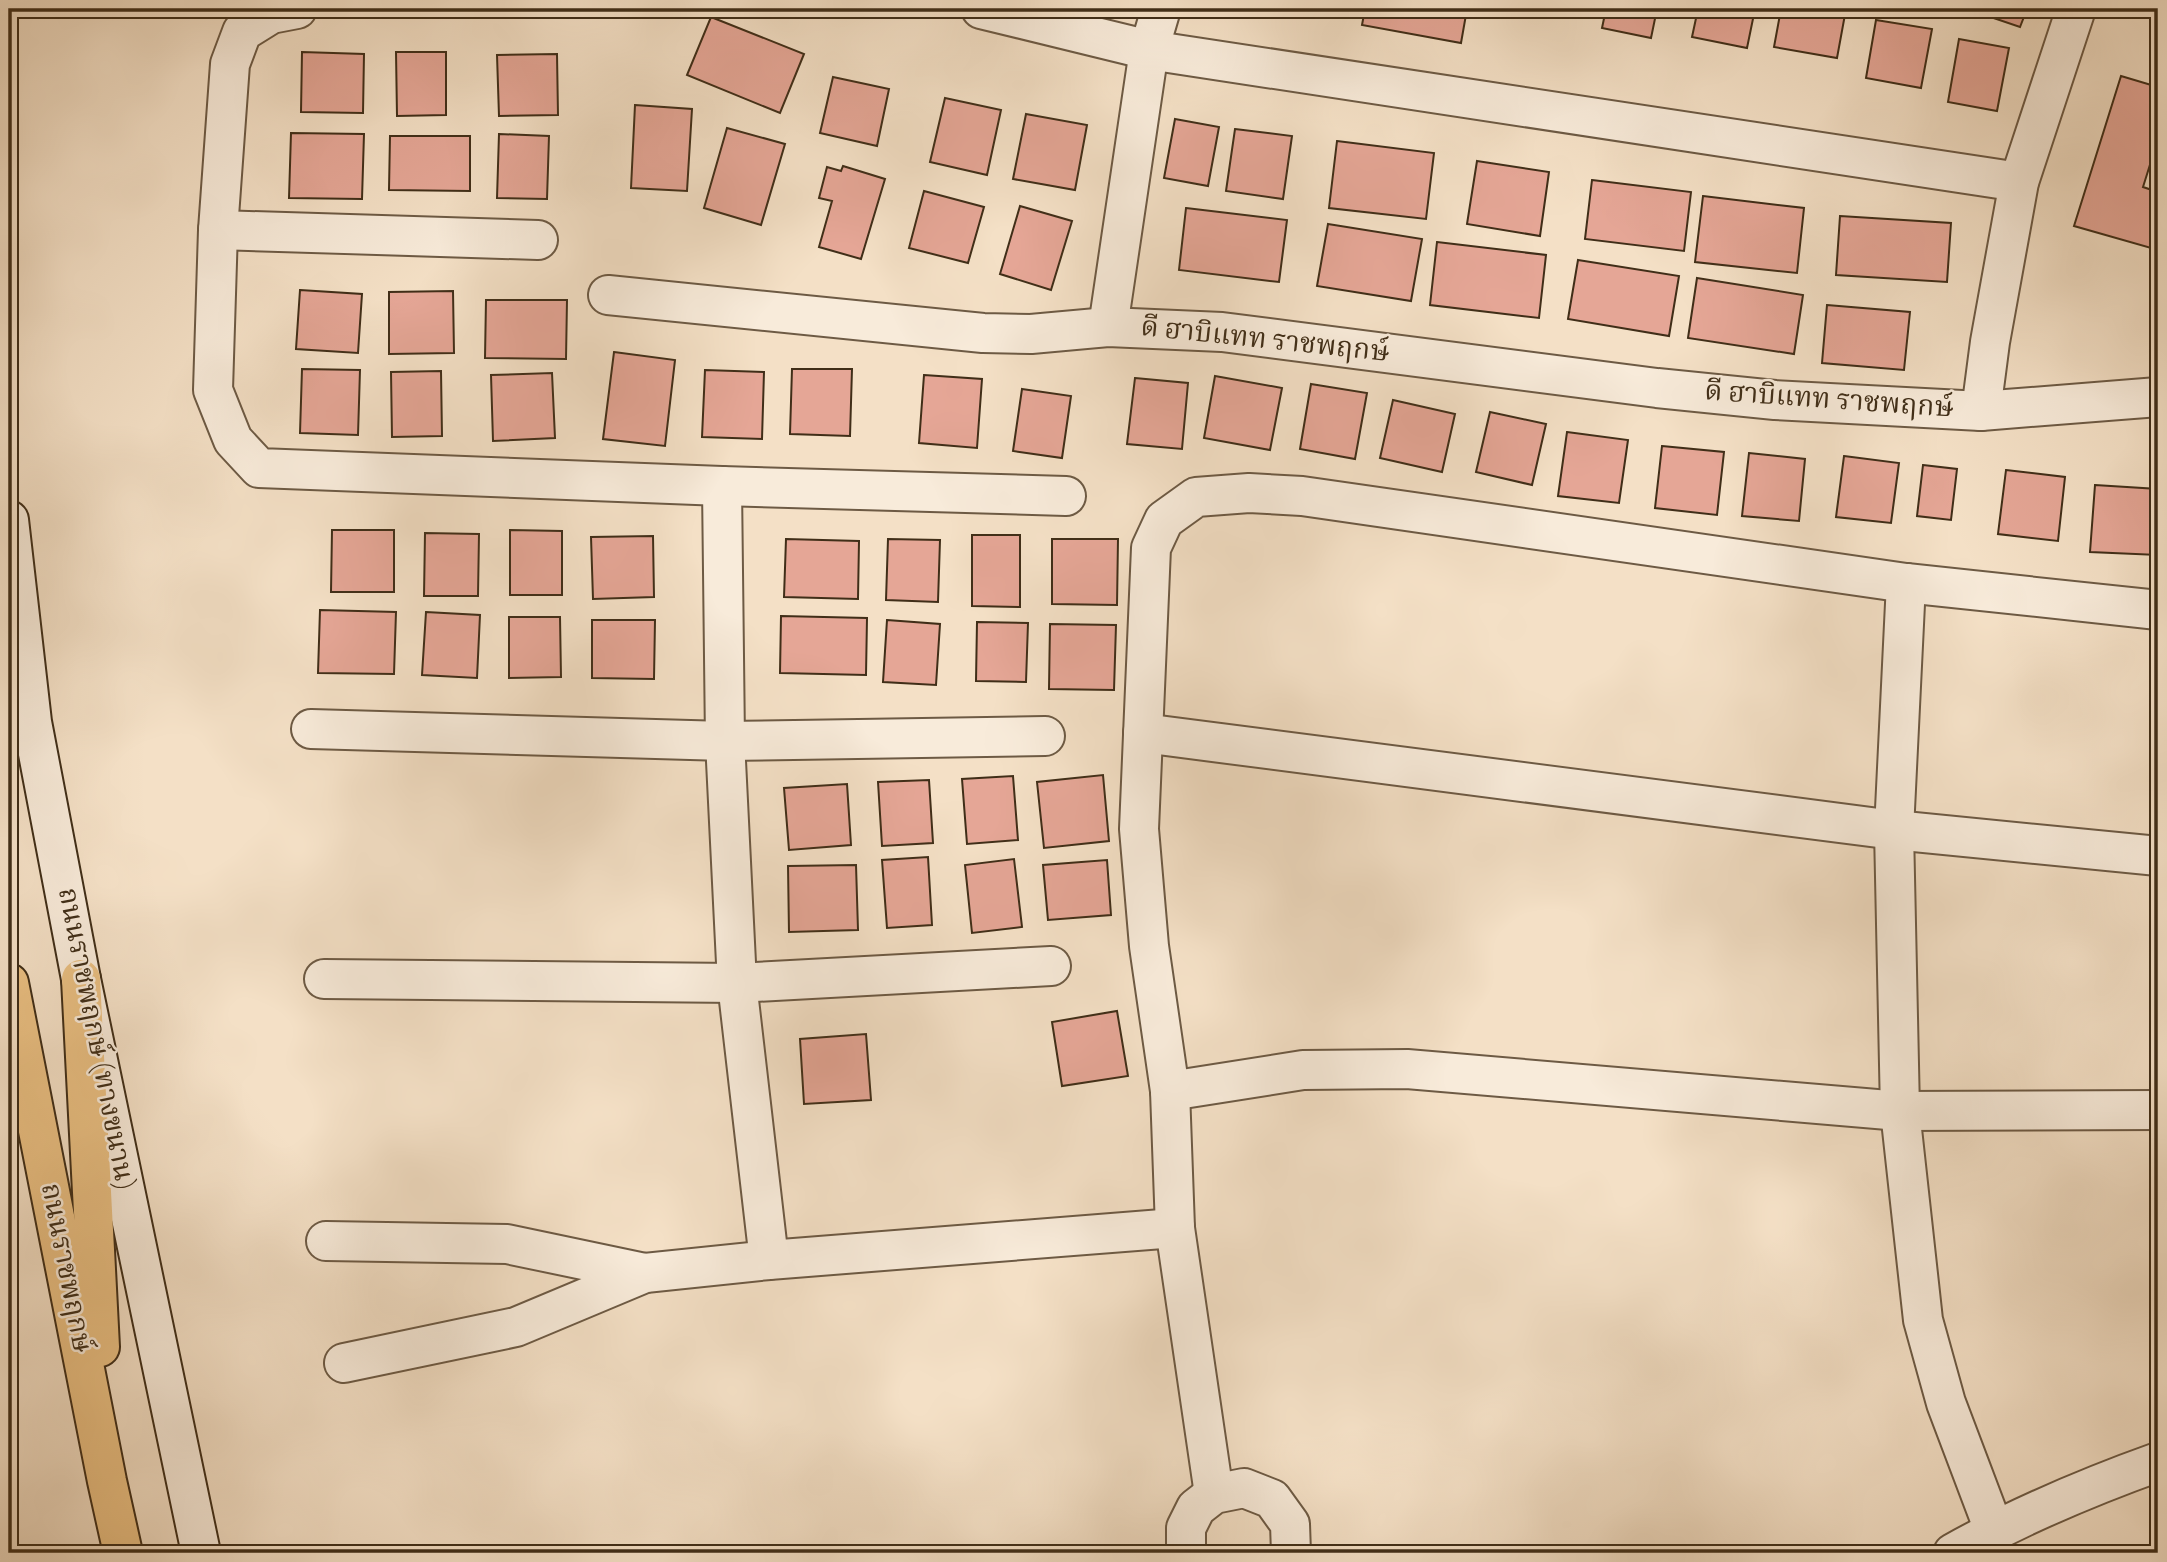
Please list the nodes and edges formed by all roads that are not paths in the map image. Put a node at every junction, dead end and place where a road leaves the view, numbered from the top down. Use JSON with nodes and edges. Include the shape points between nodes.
{"nodes":[{"id":1,"x":297,"y":9,"type":"edge"},
{"id":2,"x":981,"y":9,"type":"edge"},
{"id":3,"x":1161,"y":9,"type":"edge"},
{"id":4,"x":2076,"y":9,"type":"edge"},
{"id":5,"x":1149,"y":50,"type":"junction"},
{"id":6,"x":2019,"y":182,"type":"junction"},
{"id":7,"x":218,"y":230,"type":"junction"},
{"id":8,"x":538,"y":240,"type":"dead end"},
{"id":9,"x":608,"y":295,"type":"dead end"},
{"id":10,"x":1108,"y":327,"type":"junction"},
{"id":11,"x":2158,"y":397,"type":"edge"},
{"id":12,"x":1981,"y":411,"type":"junction"},
{"id":13,"x":722,"y":486,"type":"junction"},
{"id":14,"x":1066,"y":496,"type":"dead end"},
{"id":15,"x":9,"y":520,"type":"edge"},
{"id":16,"x":1906,"y":583,"type":"junction"},
{"id":17,"x":2158,"y":610,"type":"edge"},
{"id":18,"x":311,"y":729,"type":"dead end"},
{"id":19,"x":1143,"y":733,"type":"junction"},
{"id":20,"x":1045,"y":737,"type":"dead end"},
{"id":21,"x":725,"y":741,"type":"junction"},
{"id":22,"x":1894,"y":830,"type":"junction"},
{"id":23,"x":2158,"y":856,"type":"edge"},
{"id":24,"x":1051,"y":966,"type":"dead end"},
{"id":25,"x":81,"y":979,"type":"junction"},
{"id":26,"x":324,"y":979,"type":"dead end"},
{"id":27,"x":9,"y":983,"type":"edge"},
{"id":28,"x":737,"y":983,"type":"junction"},
{"id":29,"x":1170,"y":1091,"type":"junction"},
{"id":30,"x":2158,"y":1110,"type":"edge"},
{"id":31,"x":1900,"y":1111,"type":"junction"},
{"id":32,"x":1175,"y":1228,"type":"junction"},
{"id":33,"x":326,"y":1241,"type":"dead end"},
{"id":34,"x":769,"y":1260,"type":"junction"},
{"id":35,"x":645,"y":1273,"type":"junction"},
{"id":36,"x":344,"y":1363,"type":"dead end"},
{"id":37,"x":2158,"y":1462,"type":"edge"},
{"id":38,"x":107,"y":1481,"type":"junction"},
{"id":39,"x":1214,"y":1494,"type":"junction"},
{"id":40,"x":1994,"y":1530,"type":"junction"},
{"id":41,"x":1178,"y":1552,"type":"edge"},
{"id":42,"x":123,"y":1553,"type":"edge"},
{"id":43,"x":201,"y":1553,"type":"edge"},
{"id":44,"x":1291,"y":1553,"type":"edge"},
{"id":45,"x":1953,"y":1553,"type":"edge"}],
"edges":[{"from":1,"to":7,"type":"street","via":[[271,14],[242,32],[230,64]]},
{"from":2,"to":5,"type":"street"},
{"from":3,"to":5,"type":"street"},
{"from":4,"to":6,"type":"street","name":"ดี ฮาบิแทท ราชพฤกษ์"},
{"from":5,"to":6,"type":"street"},
{"from":5,"to":10,"type":"street"},
{"from":6,"to":12,"type":"street","name":"ดี ฮาบิแทท ราชพฤกษ์"},
{"from":7,"to":8,"type":"street"},
{"from":7,"to":13,"type":"street","via":[[213,390],[233,440],[259,468]]},
{"from":9,"to":10,"type":"street","name":"ดี ฮาบิแทท ราชพฤกษ์","via":[[983,333]]},
{"from":10,"to":12,"type":"street","name":"ดี ฮาบิแทท ราชพฤกษ์","via":[[1222,332],[1762,399]]},
{"from":11,"to":12,"type":"street"},
{"from":13,"to":14,"type":"street"},
{"from":13,"to":21,"type":"street"},
{"from":15,"to":25,"type":"street","name":"ถนนราชพฤกษ์ (ทางขนาน)","via":[[32,722]]},
{"from":16,"to":17,"type":"street"},
{"from":16,"to":19,"type":"street","via":[[1302,496],[1196,497],[1164,520],[1151,548]]},
{"from":16,"to":22,"type":"street"},
{"from":18,"to":21,"type":"street"},
{"from":19,"to":22,"type":"street"},
{"from":19,"to":29,"type":"street","via":[[1139,829],[1149,946]]},
{"from":20,"to":21,"type":"street"},
{"from":21,"to":28,"type":"street"},
{"from":22,"to":23,"type":"street"},
{"from":22,"to":31,"type":"street"},
{"from":24,"to":28,"type":"street"},
{"from":25,"to":38,"type":"main road"},
{"from":25,"to":43,"type":"street","name":"ถนนราชพฤกษ์ (ทางขนาน)"},
{"from":26,"to":28,"type":"street"},
{"from":27,"to":38,"type":"main road","name":"ถนนราชพฤกษ์"},
{"from":28,"to":34,"type":"street"},
{"from":29,"to":31,"type":"street","via":[[1303,1070],[1407,1069]]},
{"from":29,"to":32,"type":"street"},
{"from":30,"to":31,"type":"street"},
{"from":31,"to":40,"type":"street","via":[[1923,1320],[1946,1404]]},
{"from":32,"to":34,"type":"street"},
{"from":32,"to":39,"type":"street"},
{"from":33,"to":35,"type":"street","via":[[507,1244]]},
{"from":34,"to":35,"type":"street"},
{"from":35,"to":36,"type":"street","via":[[516,1327]]},
{"from":37,"to":40,"type":"street"},
{"from":38,"to":42,"type":"main road","name":"ถนนราชพฤกษ์"},
{"from":39,"to":41,"type":"street","via":[[1196,1508]]},
{"from":39,"to":44,"type":"street","via":[[1244,1488],[1272,1499],[1290,1524]]},
{"from":40,"to":45,"type":"street"}]}
